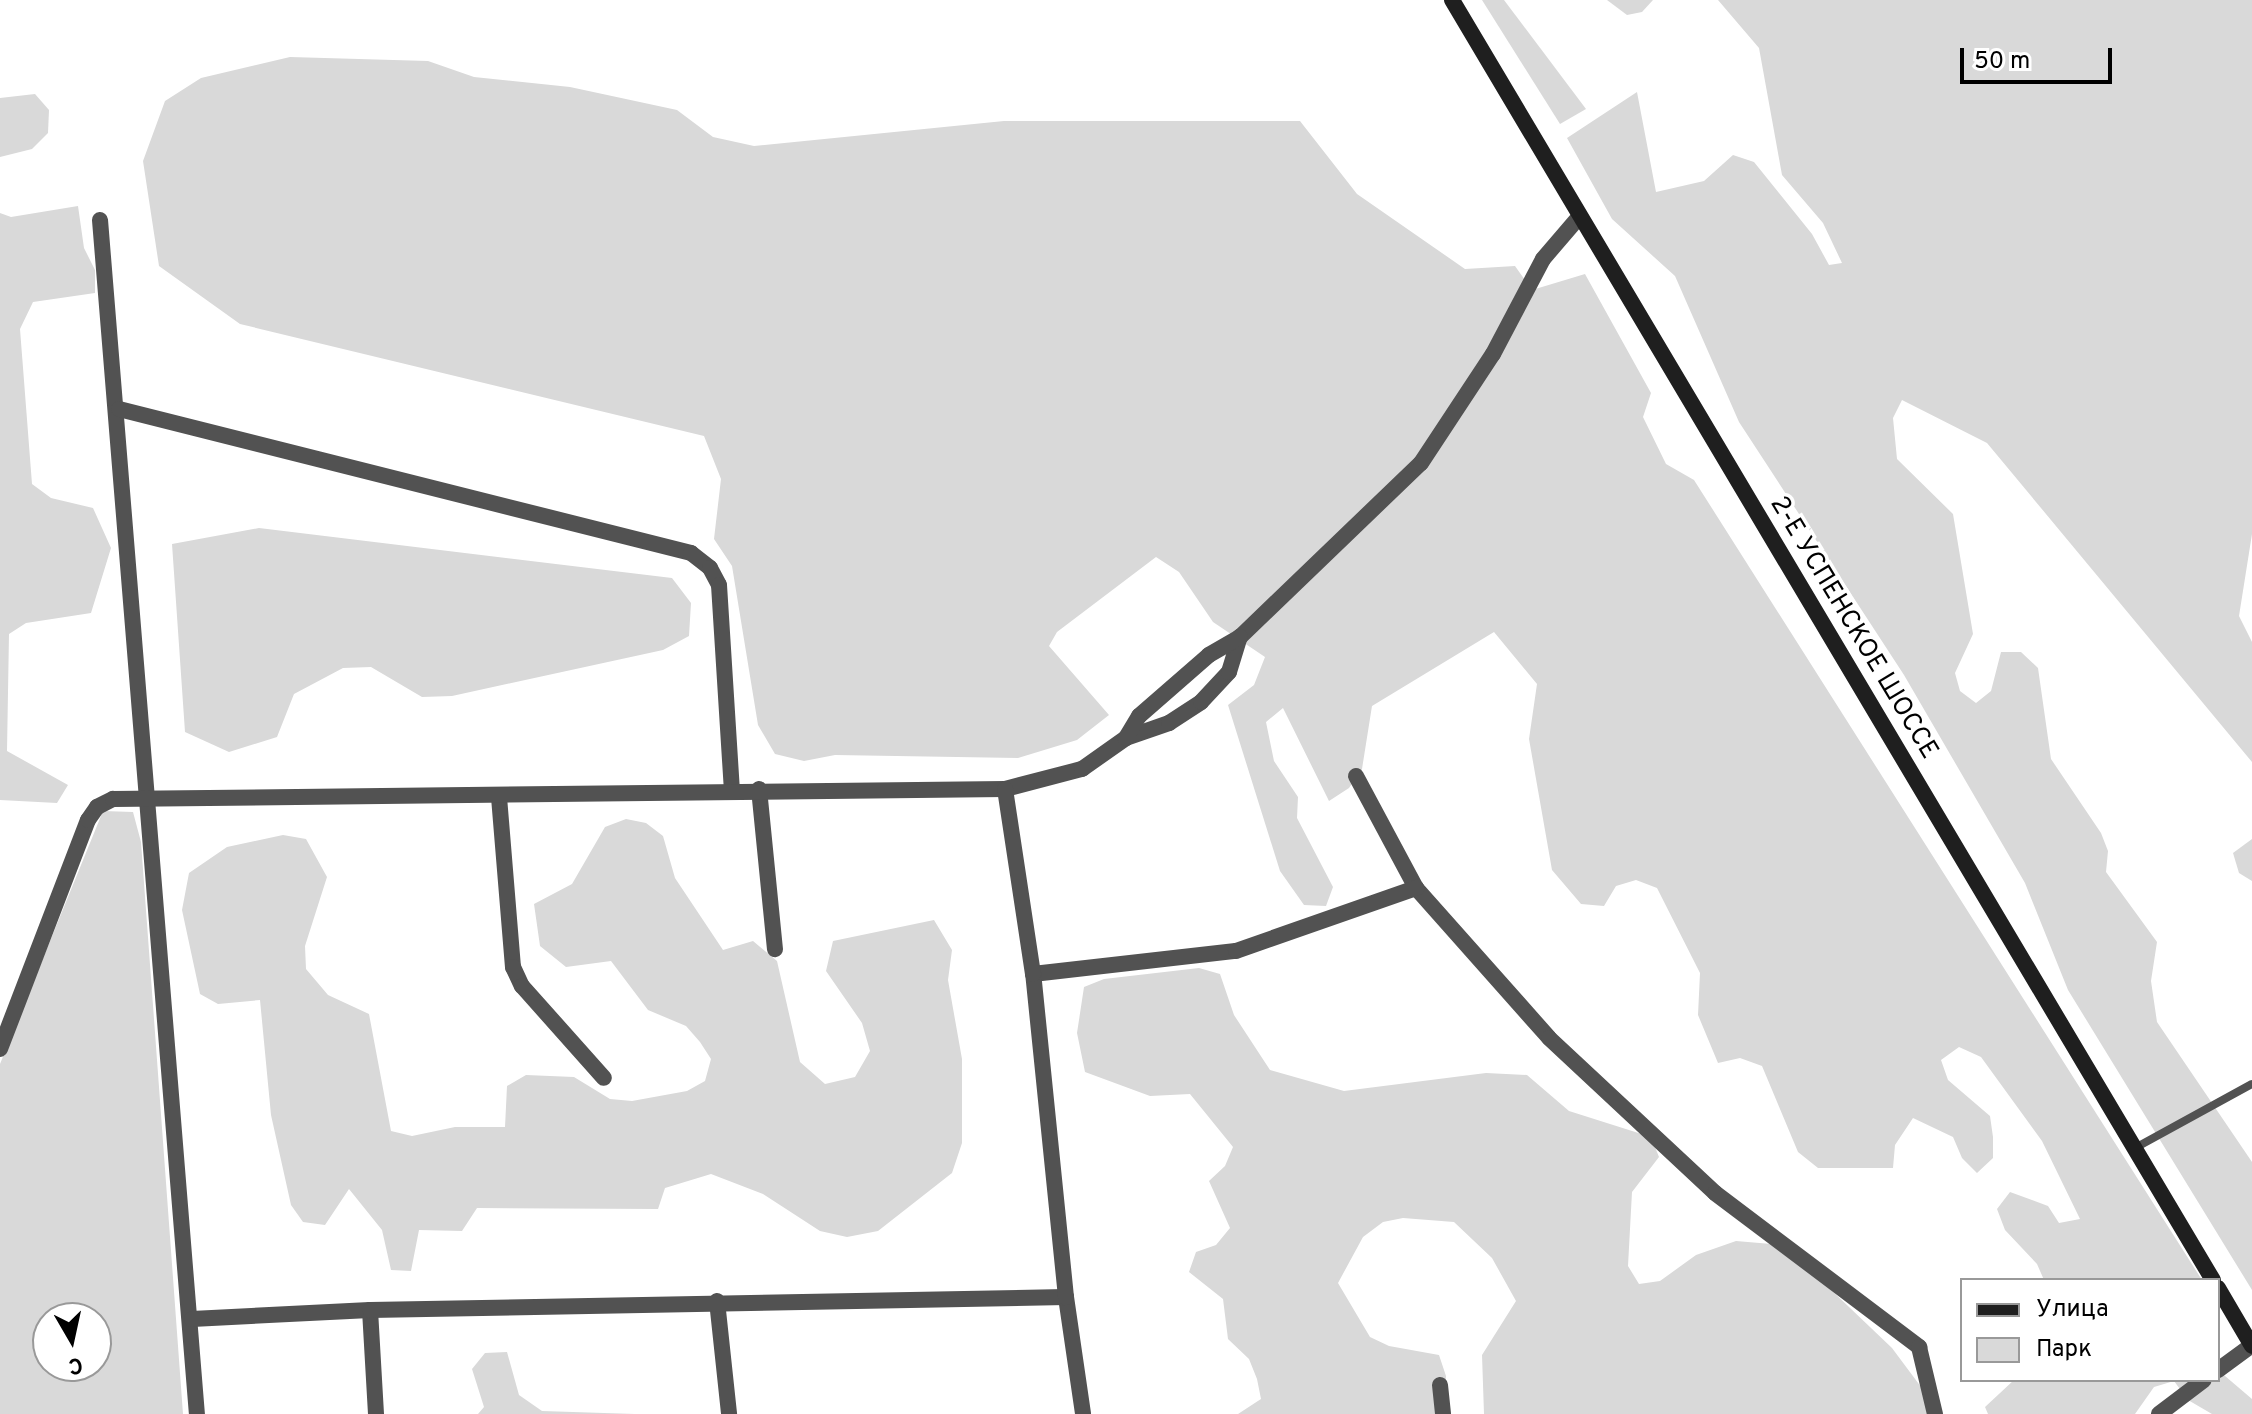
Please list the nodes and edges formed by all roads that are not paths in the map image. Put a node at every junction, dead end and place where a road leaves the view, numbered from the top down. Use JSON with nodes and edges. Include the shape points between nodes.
{"nodes":[{"id":1,"x":1452,"y":0,"type":"edge"},
{"id":2,"x":1579,"y":217,"type":"junction"},
{"id":3,"x":100,"y":220,"type":"dead end"},
{"id":4,"x":119,"y":409,"type":"junction"},
{"id":5,"x":1240,"y":637,"type":"junction"},
{"id":6,"x":1126,"y":738,"type":"junction"},
{"id":7,"x":1356,"y":776,"type":"dead end"},
{"id":8,"x":759,"y":789,"type":"junction"},
{"id":9,"x":1005,"y":789,"type":"junction"},
{"id":10,"x":732,"y":790,"type":"junction"},
{"id":11,"x":149,"y":796,"type":"junction"},
{"id":12,"x":499,"y":797,"type":"junction"},
{"id":13,"x":1416,"y":888,"type":"junction"},
{"id":14,"x":775,"y":949,"type":"dead end"},
{"id":15,"x":1033,"y":974,"type":"junction"},
{"id":16,"x":0,"y":1049,"type":"edge"},
{"id":17,"x":604,"y":1078,"type":"dead end"},
{"id":18,"x":2252,"y":1084,"type":"edge"},
{"id":19,"x":2135,"y":1148,"type":"junction"},
{"id":20,"x":2212,"y":1278,"type":"edge"},
{"id":21,"x":2220,"y":1291,"type":"edge"},
{"id":22,"x":1066,"y":1297,"type":"junction"},
{"id":23,"x":717,"y":1301,"type":"junction"},
{"id":24,"x":370,"y":1310,"type":"junction"},
{"id":25,"x":192,"y":1319,"type":"junction"},
{"id":26,"x":2252,"y":1346,"type":"edge"},
{"id":27,"x":2220,"y":1369,"type":"edge"},
{"id":28,"x":2201,"y":1382,"type":"edge"},
{"id":29,"x":1440,"y":1385,"type":"dead end"},
{"id":30,"x":197,"y":1414,"type":"edge"},
{"id":31,"x":376,"y":1414,"type":"edge"},
{"id":32,"x":729,"y":1414,"type":"edge"},
{"id":33,"x":1083,"y":1414,"type":"edge"},
{"id":34,"x":1443,"y":1414,"type":"edge"},
{"id":35,"x":1935,"y":1414,"type":"edge"},
{"id":36,"x":2159,"y":1414,"type":"edge"}],
"edges":[{"from":1,"to":2,"type":"main road","name":"2-Е УСПЕНСКОЕ ШОССЕ"},
{"from":2,"to":5,"type":"street","via":[[1543,259],[1493,354],[1421,463]]},
{"from":2,"to":19,"type":"main road","name":"2-Е УСПЕНСКОЕ ШОССЕ"},
{"from":3,"to":4,"type":"street"},
{"from":4,"to":10,"type":"street","via":[[691,553],[710,568],[719,585]]},
{"from":4,"to":11,"type":"street"},
{"from":5,"to":6,"type":"street","via":[[1209,655],[1139,716]]},
{"from":5,"to":6,"type":"street","via":[[1229,672],[1201,702],[1169,723]]},
{"from":6,"to":9,"type":"street","via":[[1082,769]]},
{"from":7,"to":13,"type":"street"},
{"from":8,"to":9,"type":"street"},
{"from":8,"to":10,"type":"street"},
{"from":8,"to":14,"type":"street"},
{"from":9,"to":15,"type":"street"},
{"from":10,"to":12,"type":"street"},
{"from":11,"to":12,"type":"street"},
{"from":11,"to":16,"type":"street","via":[[113,799],[97,807],[88,820]]},
{"from":11,"to":25,"type":"street"},
{"from":12,"to":17,"type":"street","via":[[513,967],[522,986]]},
{"from":13,"to":15,"type":"street","via":[[1236,951]]},
{"from":13,"to":35,"type":"street","via":[[1549,1038],[1715,1193],[1919,1347]]},
{"from":15,"to":22,"type":"street"},
{"from":18,"to":19,"type":"lane"},
{"from":19,"to":20,"type":"main road","name":"2-Е УСПЕНСКОЕ ШОССЕ"},
{"from":21,"to":26,"type":"main road"},
{"from":22,"to":23,"type":"street"},
{"from":22,"to":33,"type":"street"},
{"from":23,"to":24,"type":"street"},
{"from":23,"to":32,"type":"street"},
{"from":24,"to":25,"type":"street"},
{"from":24,"to":31,"type":"street"},
{"from":25,"to":30,"type":"street"},
{"from":26,"to":27,"type":"street"},
{"from":28,"to":36,"type":"street"},
{"from":29,"to":34,"type":"street"}]}
